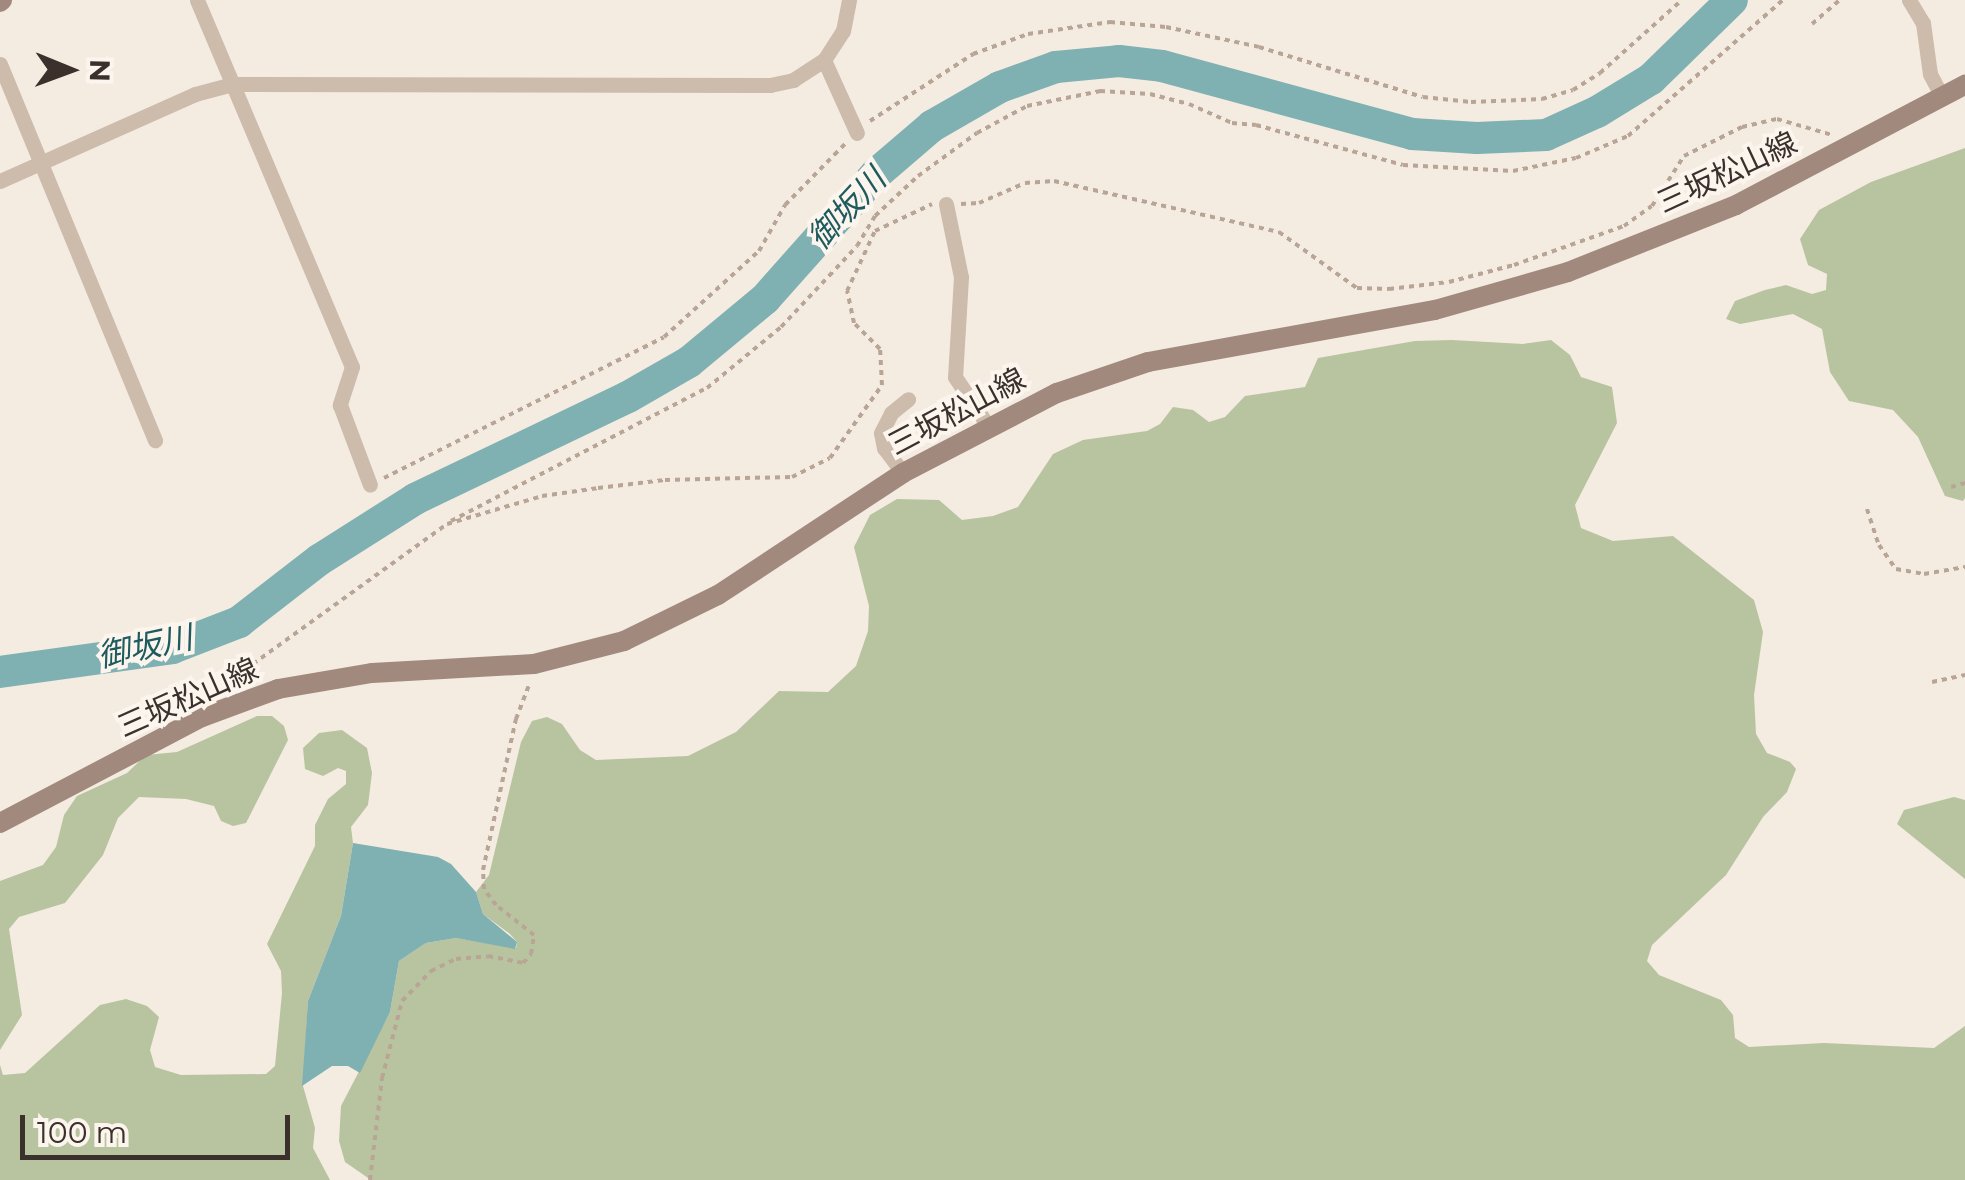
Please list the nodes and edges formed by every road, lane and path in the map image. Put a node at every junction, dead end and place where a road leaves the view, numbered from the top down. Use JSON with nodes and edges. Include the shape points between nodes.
{"nodes":[{"id":1,"x":197,"y":0,"type":"edge"},
{"id":2,"x":849,"y":0,"type":"edge"},
{"id":3,"x":1682,"y":0,"type":"edge"},
{"id":4,"x":1783,"y":0,"type":"edge"},
{"id":5,"x":1840,"y":0,"type":"edge"},
{"id":6,"x":1909,"y":0,"type":"edge"},
{"id":7,"x":1812,"y":24,"type":"dead end"},
{"id":8,"x":824,"y":60,"type":"junction"},
{"id":9,"x":0,"y":64,"type":"edge"},
{"id":10,"x":233,"y":84,"type":"junction"},
{"id":11,"x":1965,"y":84,"type":"edge"},
{"id":12,"x":1942,"y":97,"type":"junction"},
{"id":13,"x":857,"y":133,"type":"junction"},
{"id":14,"x":1848,"y":147,"type":"junction"},
{"id":15,"x":40,"y":161,"type":"junction"},
{"id":16,"x":0,"y":180,"type":"edge"},
{"id":17,"x":946,"y":204,"type":"junction"},
{"id":18,"x":908,"y":399,"type":"dead end"},
{"id":19,"x":988,"y":426,"type":"junction"},
{"id":20,"x":154,"y":440,"type":"dead end"},
{"id":21,"x":903,"y":473,"type":"junction"},
{"id":22,"x":1965,"y":484,"type":"edge"},
{"id":23,"x":370,"y":485,"type":"joint"},
{"id":24,"x":1952,"y":487,"type":"dead end"},
{"id":25,"x":1866,"y":509,"type":"dead end"},
{"id":26,"x":447,"y":524,"type":"junction"},
{"id":27,"x":1965,"y":566,"type":"edge"},
{"id":28,"x":534,"y":664,"type":"junction"},
{"id":29,"x":1965,"y":675,"type":"edge"},
{"id":30,"x":1932,"y":682,"type":"dead end"},
{"id":31,"x":249,"y":698,"type":"junction"},
{"id":32,"x":0,"y":823,"type":"edge"},
{"id":33,"x":370,"y":1180,"type":"edge"}],
"edges":[{"from":1,"to":10,"type":"street"},
{"from":2,"to":8,"type":"street","via":[[843,31]]},
{"from":3,"to":13,"type":"path","via":[[1600,72],[1574,90],[1542,98],[1423,98],[1259,48],[1110,22],[1028,34],[973,54],[882,109]]},
{"from":4,"to":26,"type":"path","via":[[1628,136],[1576,158],[1513,171],[1403,166],[1232,123],[1150,94],[1100,91],[1026,106],[918,176],[781,327],[706,388]]},
{"from":5,"to":7,"type":"path"},
{"from":6,"to":12,"type":"street","via":[[1924,23],[1930,74]]},
{"from":8,"to":10,"type":"street","via":[[792,80],[743,86]]},
{"from":8,"to":13,"type":"street"},
{"from":9,"to":15,"type":"street"},
{"from":10,"to":15,"type":"street"},
{"from":10,"to":23,"type":"street","via":[[352,367],[340,405]]},
{"from":11,"to":12,"type":"main road","name":"三坂松山線"},
{"from":12,"to":14,"type":"main road","name":"三坂松山線"},
{"from":13,"to":23,"type":"path","via":[[785,205],[758,250],[664,337]]},
{"from":14,"to":17,"type":"path","via":[[1820,128],[1761,121],[1684,156],[1652,206],[1624,226],[1514,266],[1389,290],[1357,288],[1279,232],[1054,181],[1025,183],[980,203]]},
{"from":14,"to":19,"type":"main road","name":"三坂松山線","via":[[1736,205],[1568,272],[1434,310],[1148,362]]},
{"from":15,"to":16,"type":"street"},
{"from":15,"to":20,"type":"street"},
{"from":17,"to":19,"type":"street","via":[[961,277],[955,377]]},
{"from":17,"to":26,"type":"path","via":[[916,208],[869,238],[847,300],[854,323],[880,349],[882,385],[830,458],[792,477],[598,488],[542,496]]},
{"from":18,"to":21,"type":"street","via":[[891,412],[881,433]]},
{"from":19,"to":21,"type":"main road","name":"三坂松山線"},
{"from":21,"to":28,"type":"main road","name":"三坂松山線","via":[[668,623]]},
{"from":22,"to":24,"type":"path"},
{"from":25,"to":27,"type":"path","via":[[1896,569],[1924,574]]},
{"from":26,"to":31,"type":"path","via":[[253,664]]},
{"from":28,"to":31,"type":"main road","name":"三坂松山線","via":[[372,674]]},
{"from":28,"to":33,"type":"path","via":[[483,870],[484,889],[496,905],[534,936],[531,954],[523,964],[488,956],[456,959],[430,971],[402,1001],[382,1078]]},
{"from":29,"to":30,"type":"path"},
{"from":31,"to":32,"type":"main road","name":"三坂松山線"}]}
